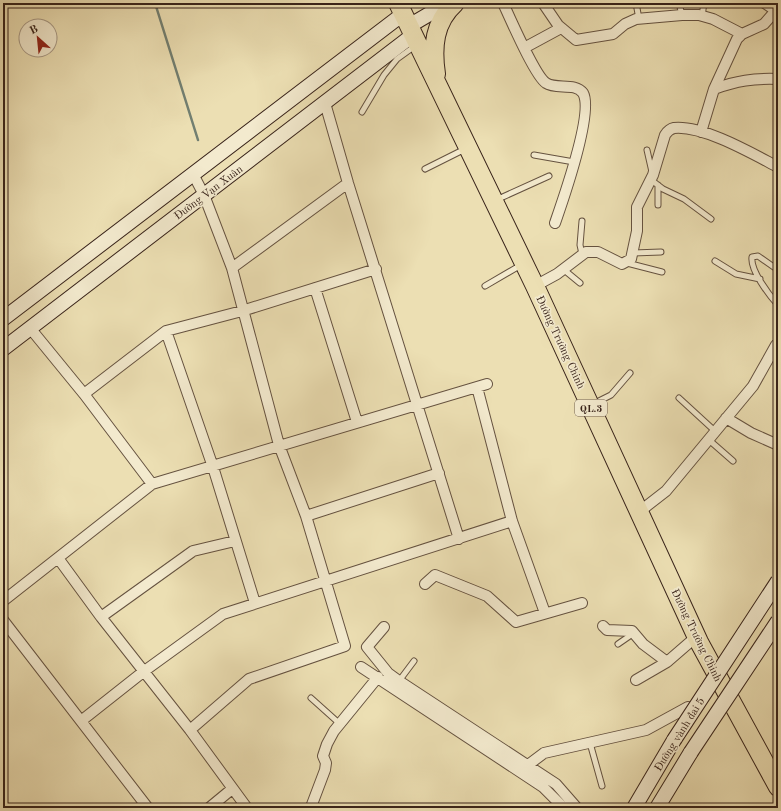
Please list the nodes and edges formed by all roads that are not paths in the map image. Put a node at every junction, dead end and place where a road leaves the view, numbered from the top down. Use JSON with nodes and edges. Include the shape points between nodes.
{"nodes":[{"id":1,"x":448,"y":3,"type":"edge"},
{"id":2,"x":455,"y":3,"type":"edge"},
{"id":3,"x":503,"y":3,"type":"edge"},
{"id":4,"x":543,"y":3,"type":"edge"},
{"id":5,"x":636,"y":3,"type":"edge"},
{"id":6,"x":679,"y":3,"type":"edge"},
{"id":7,"x":704,"y":3,"type":"edge"},
{"id":8,"x":760,"y":3,"type":"edge"},
{"id":9,"x":776,"y":11,"type":"edge"},
{"id":10,"x":682,"y":15,"type":"junction"},
{"id":11,"x":702,"y":16,"type":"junction"},
{"id":12,"x":639,"y":19,"type":"junction"},
{"id":13,"x":408,"y":25,"type":"edge"},
{"id":14,"x":561,"y":28,"type":"junction"},
{"id":15,"x":742,"y":34,"type":"junction"},
{"id":16,"x":524,"y":48,"type":"junction"},
{"id":17,"x":778,"y":79,"type":"edge"},
{"id":18,"x":439,"y":88,"type":"junction"},
{"id":19,"x":714,"y":89,"type":"junction"},
{"id":20,"x":325,"y":103,"type":"junction"},
{"id":21,"x":362,"y":112,"type":"dead end"},
{"id":22,"x":701,"y":132,"type":"junction"},
{"id":23,"x":468,"y":148,"type":"junction"},
{"id":24,"x":646,"y":150,"type":"dead end"},
{"id":25,"x":534,"y":155,"type":"dead end"},
{"id":26,"x":574,"y":162,"type":"junction"},
{"id":27,"x":778,"y":167,"type":"edge"},
{"id":28,"x":425,"y":169,"type":"dead end"},
{"id":29,"x":193,"y":174,"type":"junction"},
{"id":30,"x":549,"y":176,"type":"dead end"},
{"id":31,"x":653,"y":180,"type":"junction"},
{"id":32,"x":348,"y":183,"type":"junction"},
{"id":33,"x":204,"y":195,"type":"junction"},
{"id":34,"x":494,"y":201,"type":"junction"},
{"id":35,"x":658,"y":205,"type":"dead end"},
{"id":36,"x":711,"y":219,"type":"dead end"},
{"id":37,"x":582,"y":221,"type":"dead end"},
{"id":38,"x":555,"y":223,"type":"dead end"},
{"id":39,"x":661,"y":252,"type":"dead end"},
{"id":40,"x":633,"y":253,"type":"junction"},
{"id":41,"x":582,"y":254,"type":"junction"},
{"id":42,"x":715,"y":261,"type":"dead end"},
{"id":43,"x":627,"y":262,"type":"junction"},
{"id":44,"x":524,"y":263,"type":"junction"},
{"id":45,"x":232,"y":268,"type":"junction"},
{"id":46,"x":376,"y":269,"type":"junction"},
{"id":47,"x":563,"y":270,"type":"junction"},
{"id":48,"x":778,"y":270,"type":"edge"},
{"id":49,"x":662,"y":272,"type":"dead end"},
{"id":50,"x":760,"y":279,"type":"junction"},
{"id":51,"x":580,"y":283,"type":"dead end"},
{"id":52,"x":485,"y":286,"type":"dead end"},
{"id":53,"x":535,"y":286,"type":"junction"},
{"id":54,"x":315,"y":288,"type":"junction"},
{"id":55,"x":778,"y":305,"type":"edge"},
{"id":56,"x":242,"y":311,"type":"junction"},
{"id":57,"x":3,"y":319,"type":"edge"},
{"id":58,"x":30,"y":328,"type":"junction"},
{"id":59,"x":166,"y":331,"type":"junction"},
{"id":60,"x":776,"y":346,"type":"dead end"},
{"id":61,"x":3,"y":349,"type":"edge"},
{"id":62,"x":630,"y":373,"type":"dead end"},
{"id":63,"x":487,"y":384,"type":"dead end"},
{"id":64,"x":477,"y":388,"type":"junction"},
{"id":65,"x":84,"y":394,"type":"junction"},
{"id":66,"x":679,"y":398,"type":"dead end"},
{"id":67,"x":417,"y":405,"type":"junction"},
{"id":68,"x":590,"y":406,"type":"junction"},
{"id":69,"x":726,"y":418,"type":"junction"},
{"id":70,"x":357,"y":422,"type":"junction"},
{"id":71,"x":716,"y":432,"type":"junction"},
{"id":72,"x":709,"y":440,"type":"junction"},
{"id":73,"x":279,"y":445,"type":"junction"},
{"id":74,"x":778,"y":445,"type":"edge"},
{"id":75,"x":734,"y":461,"type":"dead end"},
{"id":76,"x":214,"y":467,"type":"junction"},
{"id":77,"x":439,"y":473,"type":"junction"},
{"id":78,"x":152,"y":484,"type":"junction"},
{"id":79,"x":639,"y":512,"type":"junction"},
{"id":80,"x":306,"y":516,"type":"junction"},
{"id":81,"x":512,"y":521,"type":"junction"},
{"id":82,"x":459,"y":539,"type":"junction"},
{"id":83,"x":235,"y":541,"type":"junction"},
{"id":84,"x":58,"y":558,"type":"junction"},
{"id":85,"x":778,"y":581,"type":"edge"},
{"id":86,"x":325,"y":582,"type":"junction"},
{"id":87,"x":426,"y":584,"type":"dead end"},
{"id":88,"x":3,"y":601,"type":"edge"},
{"id":89,"x":256,"y":603,"type":"junction"},
{"id":90,"x":582,"y":603,"type":"dead end"},
{"id":91,"x":545,"y":613,"type":"junction"},
{"id":92,"x":101,"y":617,"type":"junction"},
{"id":93,"x":3,"y":620,"type":"edge"},
{"id":94,"x":778,"y":621,"type":"edge"},
{"id":95,"x":603,"y":626,"type":"dead end"},
{"id":96,"x":384,"y":627,"type":"dead end"},
{"id":97,"x":636,"y":635,"type":"junction"},
{"id":98,"x":697,"y":636,"type":"junction"},
{"id":99,"x":618,"y":644,"type":"dead end"},
{"id":100,"x":414,"y":661,"type":"dead end"},
{"id":101,"x":667,"y":662,"type":"junction"},
{"id":102,"x":361,"y":667,"type":"dead end"},
{"id":103,"x":143,"y":672,"type":"junction"},
{"id":104,"x":378,"y":677,"type":"junction"},
{"id":105,"x":636,"y":680,"type":"dead end"},
{"id":106,"x":399,"y":681,"type":"junction"},
{"id":107,"x":311,"y":698,"type":"dead end"},
{"id":108,"x":688,"y":707,"type":"dead end"},
{"id":109,"x":81,"y":722,"type":"junction"},
{"id":110,"x":340,"y":725,"type":"junction"},
{"id":111,"x":190,"y":730,"type":"junction"},
{"id":112,"x":590,"y":743,"type":"junction"},
{"id":113,"x":528,"y":765,"type":"junction"},
{"id":114,"x":776,"y":779,"type":"edge"},
{"id":115,"x":602,"y":786,"type":"dead end"},
{"id":116,"x":232,"y":789,"type":"junction"},
{"id":117,"x":311,"y":807,"type":"dead end"},
{"id":118,"x":148,"y":808,"type":"edge"},
{"id":119,"x":209,"y":808,"type":"edge"},
{"id":120,"x":247,"y":808,"type":"edge"},
{"id":121,"x":564,"y":808,"type":"edge"},
{"id":122,"x":577,"y":808,"type":"edge"},
{"id":123,"x":634,"y":808,"type":"edge"},
{"id":124,"x":657,"y":808,"type":"edge"}],
"edges":[{"from":1,"to":13,"type":"street","name":"Đường Vạn Xuân"},
{"from":2,"to":18,"type":"highway","via":[[443,16],[434,40]]},
{"from":3,"to":16,"type":"street"},
{"from":4,"to":14,"type":"street"},
{"from":5,"to":12,"type":"lane"},
{"from":6,"to":10,"type":"lane"},
{"from":7,"to":11,"type":"lane"},
{"from":8,"to":9,"type":"lane"},
{"from":9,"to":15,"type":"street","via":[[764,24]]},
{"from":10,"to":11,"type":"street"},
{"from":10,"to":12,"type":"street"},
{"from":11,"to":15,"type":"street","via":[[714,19]]},
{"from":12,"to":14,"type":"street","via":[[625,24],[613,34],[586,39],[576,40]]},
{"from":13,"to":18,"type":"highway","name":"Đường Trường Chinh","number":"QL.3"},
{"from":13,"to":20,"type":"street","name":"Đường Vạn Xuân"},
{"from":13,"to":21,"type":"lane","via":[[393,64]]},
{"from":13,"to":29,"type":"street","name":"Đường Vạn Xuân"},
{"from":14,"to":16,"type":"street"},
{"from":15,"to":19,"type":"street","via":[[737,39]]},
{"from":16,"to":26,"type":"street","via":[[545,83],[551,86],[573,87],[584,94],[586,105]]},
{"from":17,"to":19,"type":"street","via":[[756,78]]},
{"from":18,"to":23,"type":"highway","name":"Đường Trường Chinh","number":"QL.3"},
{"from":19,"to":22,"type":"street"},
{"from":20,"to":32,"type":"street"},
{"from":20,"to":33,"type":"street","name":"Đường Vạn Xuân"},
{"from":22,"to":27,"type":"street","via":[[726,141]]},
{"from":22,"to":31,"type":"street","via":[[674,128],[669,130],[665,135]]},
{"from":23,"to":28,"type":"lane"},
{"from":23,"to":34,"type":"highway","name":"Đường Trường Chinh","number":"QL.3"},
{"from":24,"to":31,"type":"lane"},
{"from":25,"to":26,"type":"lane"},
{"from":26,"to":38,"type":"street"},
{"from":29,"to":33,"type":"street"},
{"from":29,"to":57,"type":"street","name":"Đường Vạn Xuân"},
{"from":30,"to":34,"type":"lane"},
{"from":31,"to":35,"type":"lane"},
{"from":31,"to":36,"type":"lane"},
{"from":31,"to":40,"type":"street","via":[[637,207]]},
{"from":32,"to":45,"type":"street"},
{"from":32,"to":46,"type":"street"},
{"from":33,"to":45,"type":"street"},
{"from":33,"to":58,"type":"street","name":"Đường Vạn Xuân"},
{"from":34,"to":44,"type":"highway","name":"Đường Trường Chinh","number":"QL.3"},
{"from":37,"to":41,"type":"lane"},
{"from":39,"to":40,"type":"lane"},
{"from":40,"to":43,"type":"street"},
{"from":41,"to":43,"type":"street","via":[[598,252],[618,263]]},
{"from":41,"to":47,"type":"street"},
{"from":42,"to":50,"type":"lane","via":[[736,274]]},
{"from":43,"to":49,"type":"lane"},
{"from":44,"to":52,"type":"lane"},
{"from":44,"to":53,"type":"highway","name":"Đường Trường Chinh","number":"QL.3"},
{"from":45,"to":56,"type":"street"},
{"from":46,"to":54,"type":"street"},
{"from":46,"to":67,"type":"street"},
{"from":47,"to":51,"type":"lane"},
{"from":47,"to":53,"type":"street"},
{"from":48,"to":50,"type":"lane","via":[[758,256],[752,257]]},
{"from":50,"to":55,"type":"lane"},
{"from":53,"to":68,"type":"highway","name":"Đường Trường Chinh","number":"QL.3"},
{"from":54,"to":56,"type":"street"},
{"from":54,"to":70,"type":"street"},
{"from":56,"to":59,"type":"street"},
{"from":56,"to":73,"type":"street"},
{"from":58,"to":61,"type":"street","name":"Đường Vạn Xuân"},
{"from":58,"to":65,"type":"street"},
{"from":59,"to":65,"type":"street"},
{"from":59,"to":76,"type":"street"},
{"from":60,"to":69,"type":"street","via":[[753,386]]},
{"from":62,"to":68,"type":"lane","via":[[611,395]]},
{"from":63,"to":64,"type":"street"},
{"from":64,"to":67,"type":"street"},
{"from":64,"to":81,"type":"street"},
{"from":65,"to":78,"type":"street"},
{"from":66,"to":71,"type":"lane"},
{"from":67,"to":70,"type":"street"},
{"from":67,"to":77,"type":"street"},
{"from":68,"to":79,"type":"highway","name":"Đường Trường Chinh","number":"QL.3"},
{"from":69,"to":71,"type":"street"},
{"from":69,"to":74,"type":"street","via":[[750,433]]},
{"from":70,"to":73,"type":"street"},
{"from":71,"to":72,"type":"street"},
{"from":72,"to":75,"type":"lane"},
{"from":72,"to":79,"type":"street","via":[[666,491]]},
{"from":73,"to":76,"type":"street"},
{"from":73,"to":80,"type":"street"},
{"from":76,"to":78,"type":"street"},
{"from":76,"to":83,"type":"street"},
{"from":77,"to":80,"type":"street"},
{"from":77,"to":82,"type":"street"},
{"from":78,"to":84,"type":"street"},
{"from":79,"to":98,"type":"highway","name":"Đường Trường Chinh","number":"QL.3"},
{"from":80,"to":86,"type":"street"},
{"from":81,"to":82,"type":"street"},
{"from":81,"to":91,"type":"street"},
{"from":82,"to":86,"type":"street"},
{"from":83,"to":89,"type":"street"},
{"from":83,"to":92,"type":"street","via":[[193,551]]},
{"from":84,"to":88,"type":"street"},
{"from":84,"to":92,"type":"street"},
{"from":85,"to":123,"type":"street","name":"Đường vành đai 5","bridge":true,"via":[[674,740]]},
{"from":86,"to":89,"type":"street"},
{"from":86,"to":111,"type":"street","via":[[345,646],[250,679]]},
{"from":87,"to":91,"type":"street","via":[[435,575],[487,596],[516,622]]},
{"from":89,"to":103,"type":"street","via":[[223,614]]},
{"from":90,"to":91,"type":"street"},
{"from":92,"to":103,"type":"street"},
{"from":93,"to":109,"type":"street"},
{"from":94,"to":124,"type":"street","name":"Đường vành đai 5","bridge":true},
{"from":95,"to":97,"type":"street","via":[[607,630],[626,630]]},
{"from":96,"to":106,"type":"street","via":[[366,647],[388,673]]},
{"from":97,"to":99,"type":"lane","via":[[631,635]]},
{"from":97,"to":101,"type":"street","via":[[643,644]]},
{"from":98,"to":101,"type":"street"},
{"from":98,"to":114,"type":"highway","name":"Đường Trường Chinh","number":"QL.3","via":[[722,686]]},
{"from":100,"to":106,"type":"lane"},
{"from":101,"to":105,"type":"street"},
{"from":102,"to":104,"type":"street"},
{"from":103,"to":109,"type":"street"},
{"from":103,"to":111,"type":"street"},
{"from":104,"to":110,"type":"street"},
{"from":104,"to":121,"type":"street","via":[[543,787]]},
{"from":106,"to":113,"type":"street"},
{"from":107,"to":110,"type":"lane"},
{"from":108,"to":112,"type":"street","via":[[646,730]]},
{"from":109,"to":118,"type":"street"},
{"from":110,"to":117,"type":"street","via":[[324,750],[325,770]]},
{"from":111,"to":116,"type":"street"},
{"from":112,"to":113,"type":"street","via":[[544,753]]},
{"from":112,"to":115,"type":"lane"},
{"from":113,"to":122,"type":"street","via":[[556,784]]},
{"from":116,"to":119,"type":"street"},
{"from":116,"to":120,"type":"street"}]}
